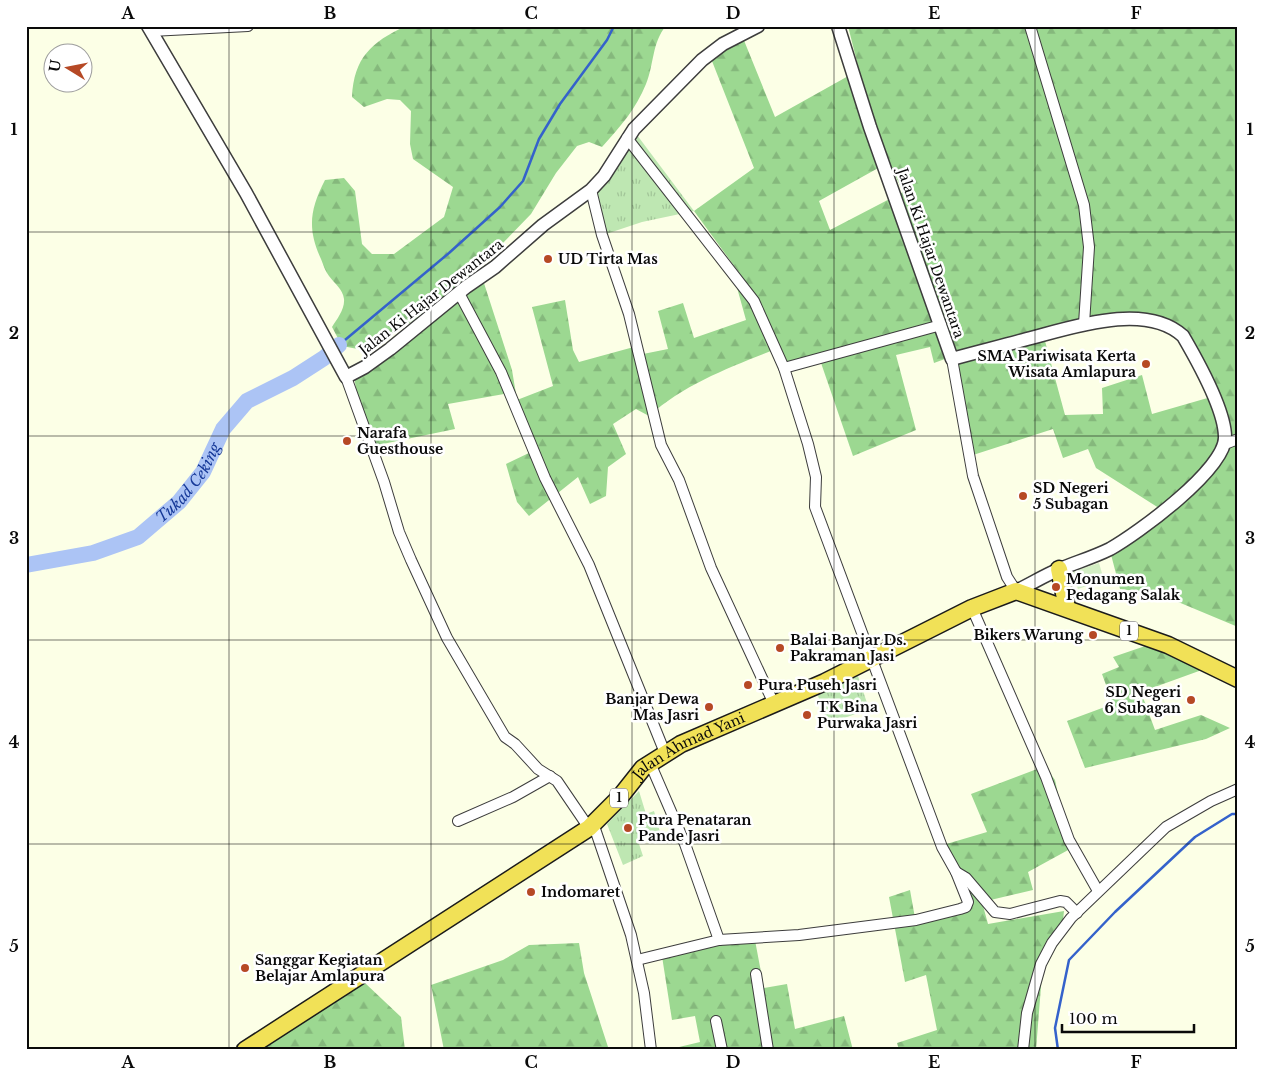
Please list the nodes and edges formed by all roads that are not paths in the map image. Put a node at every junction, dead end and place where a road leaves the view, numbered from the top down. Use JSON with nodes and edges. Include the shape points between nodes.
{"nodes":[{"id":1,"x":248,"y":26,"type":"edge"},
{"id":2,"x":758,"y":26,"type":"edge"},
{"id":3,"x":838,"y":26,"type":"edge"},
{"id":4,"x":1030,"y":26,"type":"edge"},
{"id":5,"x":150,"y":29,"type":"edge"},
{"id":6,"x":738,"y":31,"type":"edge"},
{"id":7,"x":627,"y":138,"type":"junction"},
{"id":8,"x":591,"y":190,"type":"junction"},
{"id":9,"x":459,"y":293,"type":"junction"},
{"id":10,"x":1084,"y":324,"type":"junction"},
{"id":11,"x":941,"y":325,"type":"junction"},
{"id":12,"x":952,"y":360,"type":"junction"},
{"id":13,"x":784,"y":368,"type":"junction"},
{"id":14,"x":346,"y":376,"type":"junction"},
{"id":15,"x":1238,"y":439,"type":"edge"},
{"id":16,"x":1225,"y":444,"type":"junction"},
{"id":17,"x":1059,"y":569,"type":"junction"},
{"id":18,"x":1016,"y":591,"type":"junction"},
{"id":19,"x":972,"y":608,"type":"junction"},
{"id":20,"x":1067,"y":608,"type":"junction"},
{"id":21,"x":871,"y":658,"type":"junction"},
{"id":22,"x":1238,"y":678,"type":"edge"},
{"id":23,"x":774,"y":704,"type":"junction"},
{"id":24,"x":665,"y":753,"type":"junction"},
{"id":25,"x":650,"y":763,"type":"junction"},
{"id":26,"x":550,"y":776,"type":"junction"},
{"id":27,"x":1238,"y":789,"type":"edge"},
{"id":28,"x":458,"y":820,"type":"dead end"},
{"id":29,"x":591,"y":825,"type":"junction"},
{"id":30,"x":956,"y":872,"type":"junction"},
{"id":31,"x":1098,"y":892,"type":"junction"},
{"id":32,"x":1077,"y":913,"type":"junction"},
{"id":33,"x":719,"y":940,"type":"junction"},
{"id":34,"x":637,"y":960,"type":"junction"},
{"id":35,"x":756,"y":974,"type":"dead end"},
{"id":36,"x":716,"y":1021,"type":"dead end"},
{"id":37,"x":245,"y":1050,"type":"edge"},
{"id":38,"x":651,"y":1050,"type":"edge"},
{"id":39,"x":722,"y":1050,"type":"edge"},
{"id":40,"x":768,"y":1050,"type":"edge"},
{"id":41,"x":1023,"y":1050,"type":"edge"}],
"edges":[{"from":1,"to":5,"type":"street"},
{"from":2,"to":6,"type":"street","name":"Jalan Ki Hajar Dewantara"},
{"from":3,"to":11,"type":"street","name":"Jalan Ki Hajar Dewantara","via":[[870,127]]},
{"from":4,"to":10,"type":"street","via":[[1084,205],[1089,247]]},
{"from":5,"to":14,"type":"street","via":[[246,193]]},
{"from":6,"to":7,"type":"street","name":"Jalan Ki Hajar Dewantara","via":[[702,60]]},
{"from":7,"to":8,"type":"street","name":"Jalan Ki Hajar Dewantara","via":[[604,176]]},
{"from":7,"to":13,"type":"street","via":[[754,301]]},
{"from":8,"to":9,"type":"street","name":"Jalan Ki Hajar Dewantara","via":[[542,225],[495,267]]},
{"from":8,"to":23,"type":"street","via":[[628,314],[661,445],[679,480],[711,568]]},
{"from":9,"to":14,"type":"street","name":"Jalan Ki Hajar Dewantara","via":[[365,368]]},
{"from":9,"to":24,"type":"street","via":[[513,397],[564,518],[592,572]]},
{"from":10,"to":12,"type":"street","name":"Jalan Ki Hajar Dewantara"},
{"from":10,"to":16,"type":"street","name":"Jalan Ki Hajar Dewantara","via":[[1131,319],[1161,323],[1175,329],[1183,336],[1212,393],[1225,433]]},
{"from":11,"to":12,"type":"street","name":"Jalan Ki Hajar Dewantara"},
{"from":11,"to":13,"type":"street"},
{"from":12,"to":18,"type":"street","via":[[973,476],[1007,577]]},
{"from":13,"to":21,"type":"street","via":[[814,468],[816,507]]},
{"from":14,"to":26,"type":"street","via":[[399,532],[447,638],[505,737],[538,769]]},
{"from":15,"to":16,"type":"street"},
{"from":16,"to":17,"type":"street","via":[[1217,459],[1199,479],[1158,516],[1111,548]]},
{"from":17,"to":18,"type":"street"},
{"from":17,"to":20,"type":"highway"},
{"from":18,"to":19,"type":"highway","name":"Jalan Ahmad Yani","number":"1"},
{"from":18,"to":20,"type":"highway","number":"1"},
{"from":19,"to":21,"type":"highway","name":"Jalan Ahmad Yani","number":"1"},
{"from":19,"to":31,"type":"street","via":[[1046,777],[1069,840]]},
{"from":20,"to":22,"type":"highway","number":"1","via":[[1168,645]]},
{"from":21,"to":23,"type":"highway","name":"Jalan Ahmad Yani","number":"1"},
{"from":21,"to":30,"type":"street","via":[[942,846]]},
{"from":23,"to":24,"type":"highway","name":"Jalan Ahmad Yani","number":"1"},
{"from":24,"to":25,"type":"highway","name":"Jalan Ahmad Yani","number":"1"},
{"from":25,"to":29,"type":"highway","name":"Jalan Ahmad Yani","number":"1"},
{"from":25,"to":33,"type":"street","via":[[685,844]]},
{"from":26,"to":28,"type":"street","via":[[513,798]]},
{"from":26,"to":29,"type":"street","via":[[558,781]]},
{"from":27,"to":31,"type":"street","via":[[1166,827]]},
{"from":29,"to":34,"type":"street","via":[[632,935]]},
{"from":29,"to":37,"type":"highway","name":"Jalan Ahmad Yani","number":"1"},
{"from":30,"to":32,"type":"street","via":[[966,878],[995,912],[1010,914],[1062,901]]},
{"from":30,"to":33,"type":"street","via":[[968,902],[960,909],[916,920],[799,935]]},
{"from":31,"to":32,"type":"street"},
{"from":32,"to":41,"type":"street","via":[[1052,943],[1041,964],[1027,1013]]},
{"from":33,"to":34,"type":"street"},
{"from":34,"to":38,"type":"street"},
{"from":35,"to":40,"type":"street"},
{"from":36,"to":39,"type":"street"}]}
